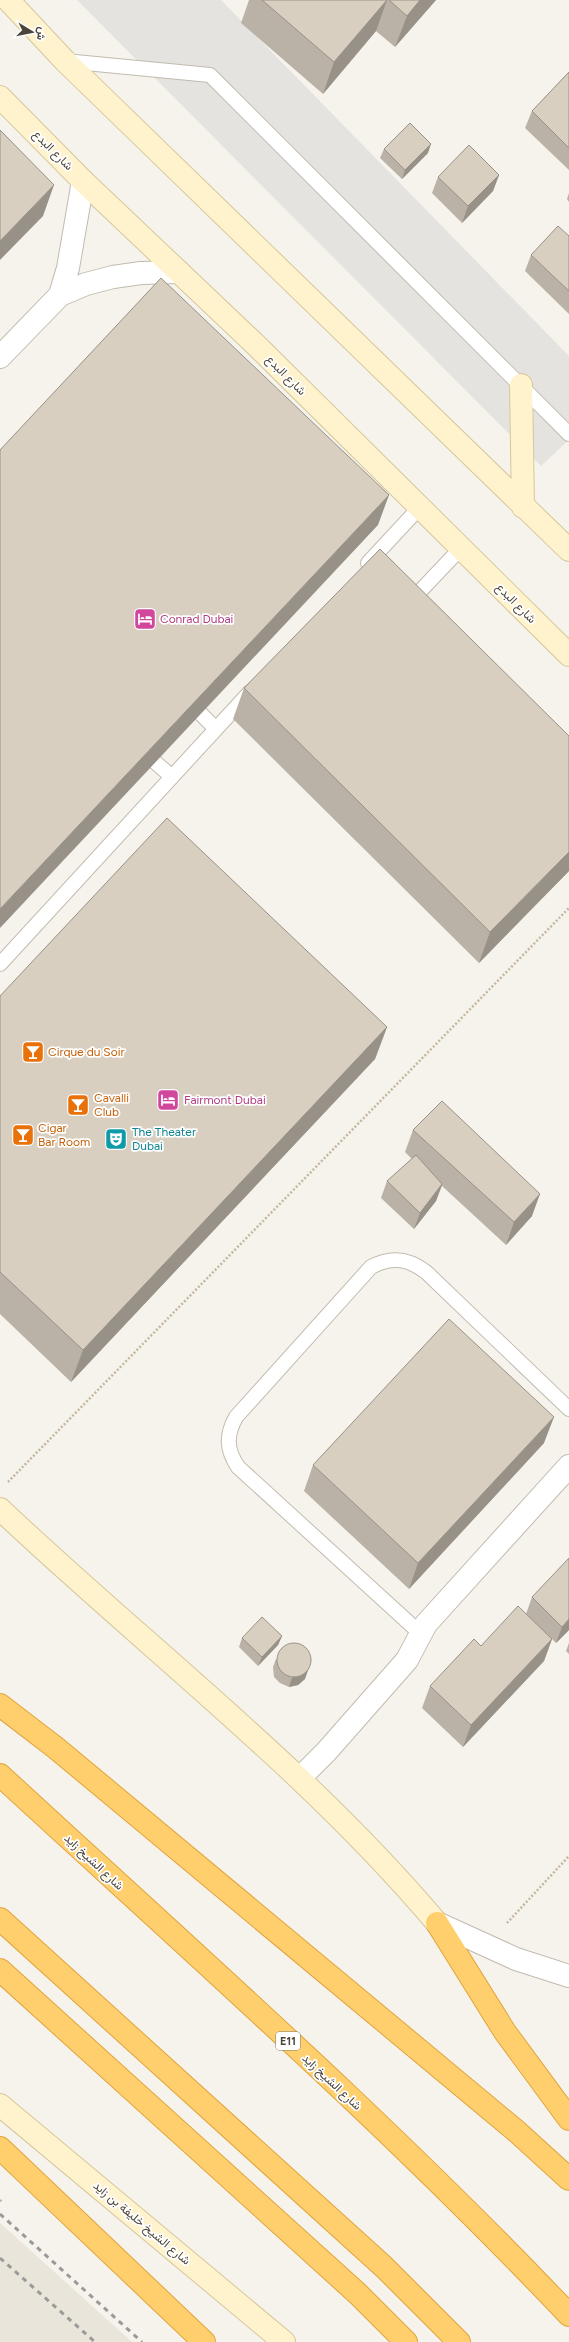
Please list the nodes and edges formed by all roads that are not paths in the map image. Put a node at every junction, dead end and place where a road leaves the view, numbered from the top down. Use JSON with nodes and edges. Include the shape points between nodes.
{"nodes":[{"id":1,"x":8,"y":0,"type":"edge"},
{"id":2,"x":65,"y":61,"type":"junction"},
{"id":3,"x":0,"y":97,"type":"edge"},
{"id":4,"x":83,"y":181,"type":"junction"},
{"id":5,"x":179,"y":272,"type":"junction"},
{"id":6,"x":60,"y":295,"type":"junction"},
{"id":7,"x":0,"y":357,"type":"edge"},
{"id":8,"x":521,"y":384,"type":"junction"},
{"id":9,"x":569,"y":434,"type":"edge"},
{"id":10,"x":420,"y":507,"type":"junction"},
{"id":11,"x":523,"y":507,"type":"junction"},
{"id":12,"x":461,"y":548,"type":"junction"},
{"id":13,"x":569,"y":550,"type":"edge"},
{"id":14,"x":361,"y":571,"type":"edge"},
{"id":15,"x":401,"y":612,"type":"edge"},
{"id":16,"x":569,"y":655,"type":"edge"},
{"id":17,"x":259,"y":682,"type":"edge"},
{"id":18,"x":201,"y":714,"type":"edge"},
{"id":19,"x":216,"y":729,"type":"junction"},
{"id":20,"x":156,"y":762,"type":"edge"},
{"id":21,"x":172,"y":777,"type":"junction"},
{"id":22,"x":0,"y":964,"type":"edge"},
{"id":23,"x":569,"y":1409,"type":"edge"},
{"id":24,"x":569,"y":1466,"type":"edge"},
{"id":25,"x":1,"y":1510,"type":"edge"},
{"id":26,"x":420,"y":1633,"type":"junction"},
{"id":27,"x":0,"y":1705,"type":"edge"},
{"id":28,"x":0,"y":1775,"type":"edge"},
{"id":29,"x":300,"y":1778,"type":"junction"},
{"id":30,"x":0,"y":1919,"type":"edge"},
{"id":31,"x":438,"y":1923,"type":"junction"},
{"id":32,"x":0,"y":1970,"type":"edge"},
{"id":33,"x":569,"y":1976,"type":"edge"},
{"id":34,"x":0,"y":2105,"type":"edge"},
{"id":35,"x":569,"y":2119,"type":"edge"},
{"id":36,"x":0,"y":2148,"type":"edge"},
{"id":37,"x":569,"y":2179,"type":"edge"},
{"id":38,"x":569,"y":2315,"type":"edge"},
{"id":39,"x":204,"y":2342,"type":"edge"},
{"id":40,"x":284,"y":2342,"type":"edge"},
{"id":41,"x":406,"y":2342,"type":"edge"},
{"id":42,"x":458,"y":2342,"type":"edge"}],
"edges":[{"from":1,"to":2,"type":"main road"},
{"from":2,"to":8,"type":"lane","via":[[210,75]]},
{"from":2,"to":11,"type":"main road"},
{"from":3,"to":4,"type":"main road","name":"شارع البدع"},
{"from":4,"to":5,"type":"main road","name":"شارع البدع"},
{"from":4,"to":6,"type":"street","via":[[68,268]]},
{"from":5,"to":6,"type":"street","via":[[113,277],[86,284]]},
{"from":5,"to":10,"type":"main road","name":"شارع البدع"},
{"from":6,"to":7,"type":"street"},
{"from":8,"to":9,"type":"lane"},
{"from":8,"to":11,"type":"main road"},
{"from":10,"to":12,"type":"main road","name":"شارع البدع"},
{"from":10,"to":14,"type":"lane"},
{"from":11,"to":13,"type":"main road"},
{"from":12,"to":15,"type":"lane"},
{"from":12,"to":16,"type":"main road","name":"شارع البدع"},
{"from":17,"to":19,"type":"lane"},
{"from":18,"to":19,"type":"lane"},
{"from":19,"to":21,"type":"lane"},
{"from":20,"to":21,"type":"lane"},
{"from":21,"to":22,"type":"lane"},
{"from":23,"to":26,"type":"lane","via":[[426,1272],[416,1264],[393,1259],[370,1267],[236,1417],[228,1437],[232,1458],[238,1467]]},
{"from":24,"to":26,"type":"street"},
{"from":25,"to":29,"type":"main road"},
{"from":26,"to":29,"type":"street","via":[[407,1660]]},
{"from":27,"to":37,"type":"highway","via":[[56,1748],[510,2125]]},
{"from":28,"to":38,"type":"highway","name":"شارع الشيخ زايد","number":"E11","via":[[407,2151],[495,2237]]},
{"from":29,"to":31,"type":"main road","via":[[378,1856]]},
{"from":30,"to":42,"type":"highway","via":[[384,2267]]},
{"from":31,"to":33,"type":"street","via":[[516,1959]]},
{"from":31,"to":35,"type":"highway","via":[[505,2032]]},
{"from":32,"to":41,"type":"highway","via":[[358,2294]]},
{"from":34,"to":40,"type":"main road","name":"شارع الشيخ خليفة بن زايد"},
{"from":36,"to":39,"type":"highway"}]}
